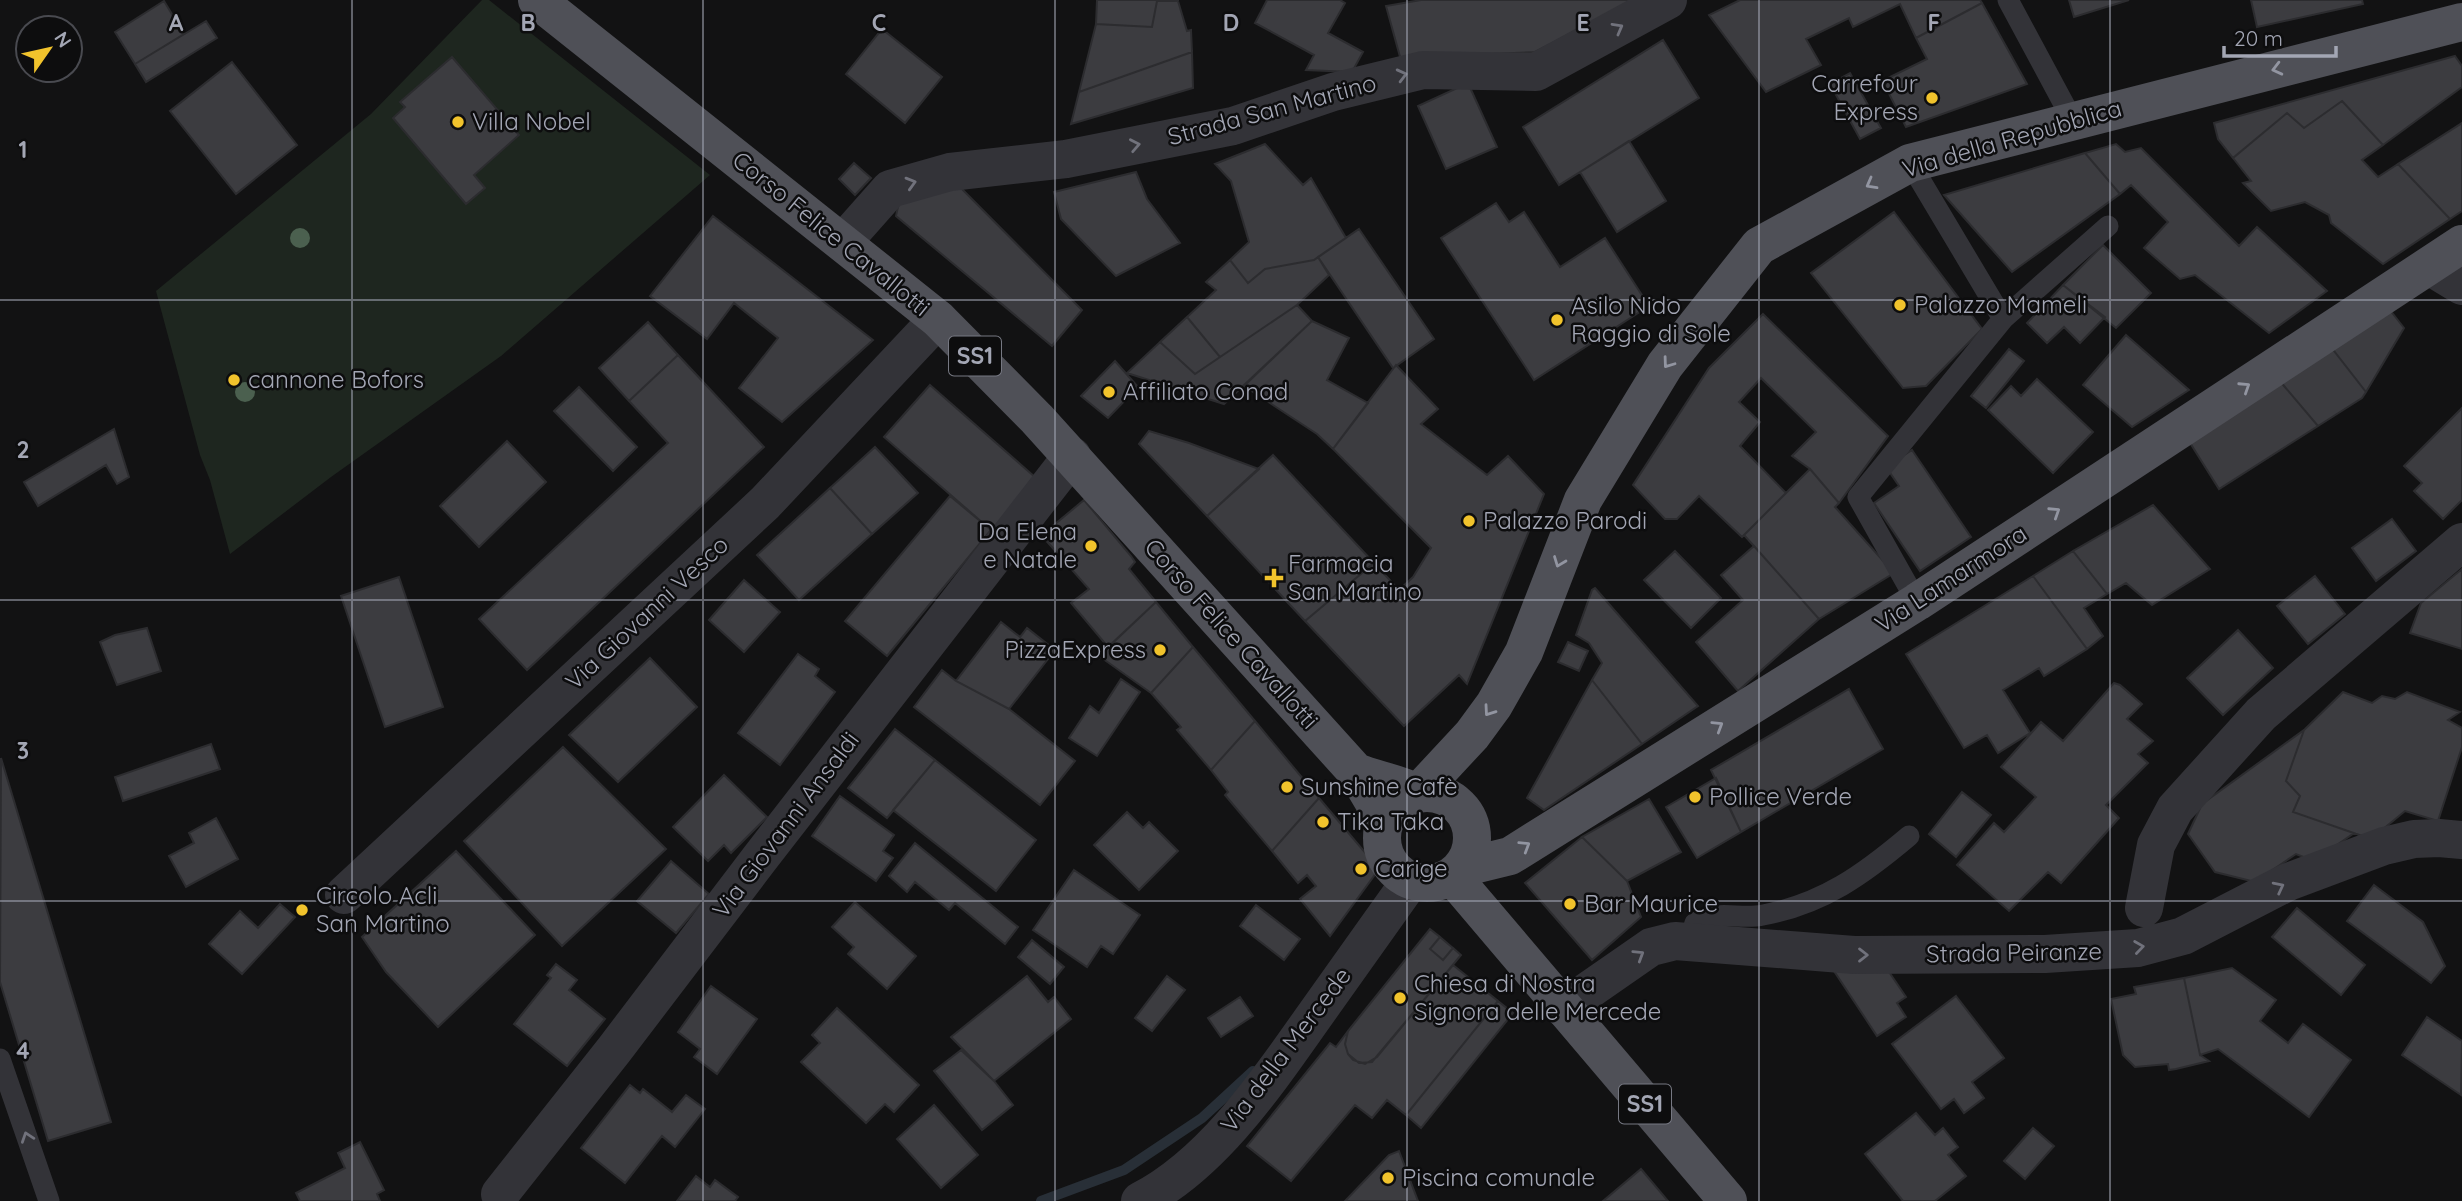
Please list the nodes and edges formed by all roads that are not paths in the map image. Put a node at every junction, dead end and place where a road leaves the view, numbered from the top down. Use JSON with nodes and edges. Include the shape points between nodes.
{"nodes":[{"id":1,"x":537,"y":0,"type":"edge"},
{"id":2,"x":1668,"y":0,"type":"edge"},
{"id":3,"x":2008,"y":0,"type":"edge"},
{"id":4,"x":2462,"y":22,"type":"edge"},
{"id":5,"x":2073,"y":121,"type":"junction"},
{"id":6,"x":1910,"y":163,"type":"junction"},
{"id":7,"x":2108,"y":226,"type":"dead end"},
{"id":8,"x":843,"y":242,"type":"junction"},
{"id":9,"x":2462,"y":244,"type":"edge"},
{"id":10,"x":2429,"y":266,"type":"junction"},
{"id":11,"x":2462,"y":286,"type":"edge"},
{"id":12,"x":2003,"y":318,"type":"junction"},
{"id":13,"x":938,"y":319,"type":"junction"},
{"id":14,"x":1072,"y":456,"type":"junction"},
{"id":15,"x":2462,"y":542,"type":"edge"},
{"id":16,"x":1917,"y":602,"type":"junction"},
{"id":17,"x":1356,"y":772,"type":"junction"},
{"id":18,"x":1418,"y":793,"type":"junction"},
{"id":19,"x":1385,"y":821,"type":"junction"},
{"id":20,"x":1909,"y":836,"type":"dead end"},
{"id":21,"x":2462,"y":840,"type":"edge"},
{"id":22,"x":1457,"y":872,"type":"junction"},
{"id":23,"x":1412,"y":880,"type":"junction"},
{"id":24,"x":344,"y":895,"type":"dead end"},
{"id":25,"x":2144,"y":908,"type":"dead end"},
{"id":26,"x":1689,"y":943,"type":"junction"},
{"id":27,"x":1563,"y":1008,"type":"junction"},
{"id":28,"x":0,"y":1059,"type":"edge"},
{"id":29,"x":500,"y":1194,"type":"dead end"},
{"id":30,"x":49,"y":1201,"type":"edge"},
{"id":31,"x":1140,"y":1201,"type":"edge"},
{"id":32,"x":1728,"y":1201,"type":"edge"}],
"edges":[{"from":1,"to":8,"type":"main road","name":"Corso Felice Cavallotti","number":"SS1"},
{"from":8,"to":2,"type":"street","name":"Strada San Martino","one_way":true,"via":[[890,190],[950,172],[1066,159],[1233,126],[1333,92],[1423,70],[1536,72]]},
{"from":3,"to":5,"type":"lane"},
{"from":4,"to":5,"type":"main road","name":"Via della Repubblica","one_way":true},
{"from":5,"to":6,"type":"main road","name":"Via della Repubblica"},
{"from":6,"to":12,"type":"lane"},
{"from":6,"to":18,"type":"main road","name":"Via della Repubblica","one_way":true,"via":[[1759,246],[1674,355],[1584,500],[1524,652],[1494,705]]},
{"from":7,"to":12,"type":"lane"},
{"from":8,"to":13,"type":"main road","name":"Corso Felice Cavallotti","number":"SS1"},
{"from":9,"to":10,"type":"main road","name":"Via Lamarmora"},
{"from":10,"to":11,"type":"street"},
{"from":16,"to":10,"type":"main road","name":"Via Lamarmora","one_way":true},
{"from":12,"to":16,"type":"lane","via":[[1858,497]]},
{"from":13,"to":14,"type":"main road","name":"Corso Felice Cavallotti","number":"SS1"},
{"from":13,"to":24,"type":"street","name":"Via Giovanni Vesco","via":[[765,503]]},
{"from":14,"to":17,"type":"main road","name":"Corso Felice Cavallotti","number":"SS1"},
{"from":14,"to":29,"type":"street","name":"Via Giovanni Ansaldi"},
{"from":15,"to":25,"type":"street","via":[[2261,714],[2175,808],[2156,845]]},
{"from":22,"to":16,"type":"main road","name":"Via Lamarmora","one_way":true,"via":[[1510,856]]},
{"from":17,"to":18,"type":"main road"},
{"from":17,"to":19,"type":"main road"},
{"from":18,"to":19,"type":"main road","name":"Via della Repubblica","via":[[1392,808]]},
{"from":18,"to":22,"type":"main road","via":[[1446,796],[1467,815],[1473,842]]},
{"from":19,"to":23,"type":"main road","via":[[1387,858],[1394,869]]},
{"from":20,"to":26,"type":"lane","via":[[1870,869],[1801,907],[1760,916],[1706,916],[1695,923]]},
{"from":26,"to":21,"type":"street","name":"Strada Peiranze","one_way":true,"via":[[1854,955],[2045,954],[2138,948],[2183,936],[2288,882],[2384,846],[2414,839]]},
{"from":22,"to":23,"type":"main road","via":[[1428,883]]},
{"from":22,"to":27,"type":"main road","number":"SS1"},
{"from":23,"to":31,"type":"street","name":"Via della Mercede","via":[[1268,1081],[1200,1157]]},
{"from":27,"to":26,"type":"street","name":"Strada Peiranze","one_way":true,"via":[[1651,947]]},
{"from":27,"to":32,"type":"main road","number":"SS1"},
{"from":30,"to":28,"type":"lane","one_way":true}]}
